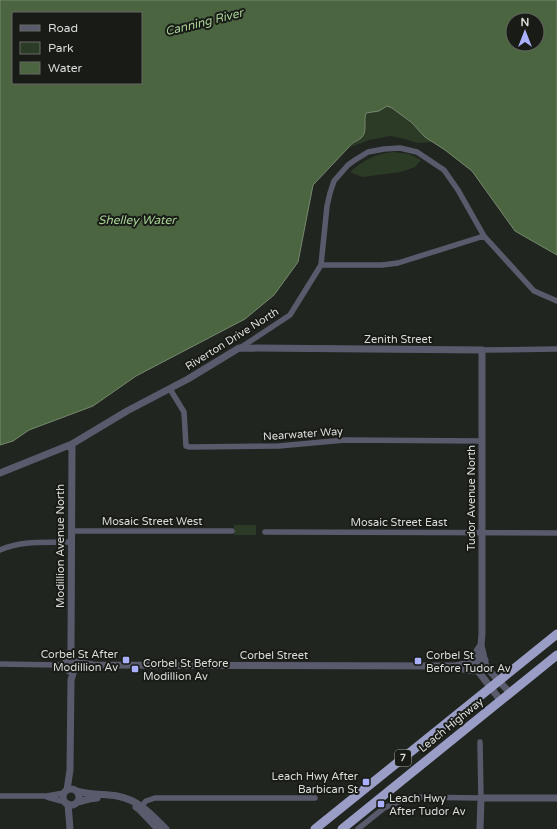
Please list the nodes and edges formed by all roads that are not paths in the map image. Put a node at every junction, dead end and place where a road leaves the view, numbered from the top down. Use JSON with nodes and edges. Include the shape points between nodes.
{"nodes":[{"id":1,"x":484,"y":236,"type":"junction"},
{"id":2,"x":321,"y":265,"type":"junction"},
{"id":3,"x":557,"y":301,"type":"edge"},
{"id":4,"x":239,"y":348,"type":"junction"},
{"id":5,"x":557,"y":349,"type":"edge"},
{"id":6,"x":482,"y":350,"type":"junction"},
{"id":7,"x":170,"y":389,"type":"junction"},
{"id":8,"x":482,"y":441,"type":"junction"},
{"id":9,"x":72,"y":444,"type":"junction"},
{"id":10,"x":0,"y":473,"type":"edge"},
{"id":11,"x":72,"y":531,"type":"junction"},
{"id":12,"x":232,"y":531,"type":"dead end"},
{"id":13,"x":265,"y":532,"type":"dead end"},
{"id":14,"x":482,"y":533,"type":"junction"},
{"id":15,"x":557,"y":533,"type":"edge"},
{"id":16,"x":71,"y":542,"type":"junction"},
{"id":17,"x":0,"y":550,"type":"edge"},
{"id":18,"x":557,"y":634,"type":"edge"},
{"id":19,"x":481,"y":645,"type":"junction"},
{"id":20,"x":557,"y":655,"type":"edge"},
{"id":21,"x":477,"y":661,"type":"junction"},
{"id":22,"x":0,"y":664,"type":"edge"},
{"id":23,"x":486,"y":664,"type":"junction"},
{"id":24,"x":71,"y":665,"type":"junction"},
{"id":25,"x":455,"y":666,"type":"junction"},
{"id":26,"x":478,"y":671,"type":"junction"},
{"id":27,"x":499,"y":681,"type":"junction"},
{"id":28,"x":490,"y":688,"type":"junction"},
{"id":29,"x":510,"y":693,"type":"junction"},
{"id":30,"x":501,"y":701,"type":"junction"},
{"id":31,"x":480,"y":742,"type":"dead end"},
{"id":32,"x":71,"y":791,"type":"junction"},
{"id":33,"x":0,"y":796,"type":"edge"},
{"id":34,"x":47,"y":796,"type":"junction"},
{"id":35,"x":315,"y":798,"type":"dead end"},
{"id":36,"x":481,"y":798,"type":"junction"},
{"id":37,"x":557,"y":798,"type":"edge"},
{"id":38,"x":71,"y":803,"type":"junction"},
{"id":39,"x":140,"y":807,"type":"junction"},
{"id":40,"x":70,"y":828,"type":"edge"},
{"id":41,"x":158,"y":829,"type":"edge"},
{"id":42,"x":166,"y":829,"type":"edge"},
{"id":43,"x":316,"y":829,"type":"edge"},
{"id":44,"x":342,"y":829,"type":"edge"},
{"id":45,"x":358,"y":829,"type":"edge"},
{"id":46,"x":480,"y":829,"type":"edge"}],
"edges":[{"from":1,"to":2,"type":"street","via":[[398,263]]},
{"from":1,"to":2,"type":"street","name":"Riverton Drive North","via":[[444,170],[417,152],[400,148],[384,149],[368,152],[355,160],[334,181],[327,206]]},
{"from":1,"to":3,"type":"street","name":"Riverton Drive North","via":[[534,291]]},
{"from":2,"to":4,"type":"street","name":"Riverton Drive North","via":[[290,315]]},
{"from":4,"to":6,"type":"street","name":"Zenith Street"},
{"from":4,"to":7,"type":"street","name":"Riverton Drive North"},
{"from":5,"to":6,"type":"street","name":"Zenith Street"},
{"from":6,"to":8,"type":"street","name":"Tudor Avenue North"},
{"from":7,"to":8,"type":"street","name":"Nearwater Way","via":[[184,412],[186,446],[190,447],[279,446],[345,440]]},
{"from":7,"to":9,"type":"street","name":"Riverton Drive North"},
{"from":8,"to":14,"type":"street","name":"Tudor Avenue North"},
{"from":9,"to":10,"type":"street","name":"Riverton Drive North"},
{"from":9,"to":11,"type":"street","name":"Modillion Avenue North"},
{"from":11,"to":12,"type":"street","name":"Mosaic Street West"},
{"from":11,"to":16,"type":"street","name":"Modillion Avenue North"},
{"from":13,"to":14,"type":"street","name":"Mosaic Street East"},
{"from":14,"to":15,"type":"street","name":"Mosaic Street East"},
{"from":14,"to":19,"type":"street","name":"Tudor Avenue North"},
{"from":16,"to":17,"type":"street","via":[[27,543],[11,545]]},
{"from":16,"to":24,"type":"street","name":"Modillion Avenue North"},
{"from":18,"to":27,"type":"highway","name":"Leach Highway","number":"7"},
{"from":19,"to":21,"type":"street","name":"Tudor Avenue North"},
{"from":19,"to":23,"type":"street","name":"Tudor Avenue North"},
{"from":20,"to":29,"type":"highway","name":"Leach Highway","number":"7"},
{"from":21,"to":23,"type":"street","name":"Corbel Street"},
{"from":21,"to":25,"type":"street","name":"Corbel Street"},
{"from":21,"to":26,"type":"street","name":"Tudor Avenue North"},
{"from":22,"to":24,"type":"street","name":"Corbel Street"},
{"from":23,"to":26,"type":"street"},
{"from":23,"to":27,"type":"street","name":"Tudor Avenue North"},
{"from":24,"to":25,"type":"street","name":"Corbel Street"},
{"from":24,"to":32,"type":"street","name":"Modillion Avenue North"},
{"from":25,"to":26,"type":"street","name":"Corbel Street"},
{"from":26,"to":28,"type":"street","name":"Tudor Avenue North"},
{"from":27,"to":28,"type":"highway","name":"Leach Highway","number":"7"},
{"from":27,"to":29,"type":"street","name":"Tudor Avenue North"},
{"from":28,"to":30,"type":"street","name":"Tudor Avenue North"},
{"from":28,"to":43,"type":"highway","name":"Leach Highway","number":"7"},
{"from":29,"to":30,"type":"highway","name":"Leach Highway","number":"7"},
{"from":30,"to":44,"type":"highway","name":"Leach Highway","number":"7"},
{"from":31,"to":36,"type":"street"},
{"from":32,"to":34,"type":"street"},
{"from":32,"to":38,"type":"street","via":[[79,797]]},
{"from":32,"to":38,"type":"street","via":[[63,798]]},
{"from":32,"to":39,"type":"street","via":[[126,798]]},
{"from":33,"to":34,"type":"street"},
{"from":34,"to":38,"type":"street"},
{"from":35,"to":39,"type":"street","via":[[155,798],[146,800]]},
{"from":36,"to":37,"type":"street"},
{"from":36,"to":45,"type":"street","via":[[410,797],[384,808]]},
{"from":36,"to":46,"type":"street"},
{"from":38,"to":39,"type":"street","via":[[89,799],[110,799]]},
{"from":38,"to":40,"type":"street"},
{"from":39,"to":41,"type":"street"},
{"from":39,"to":42,"type":"street"}]}
